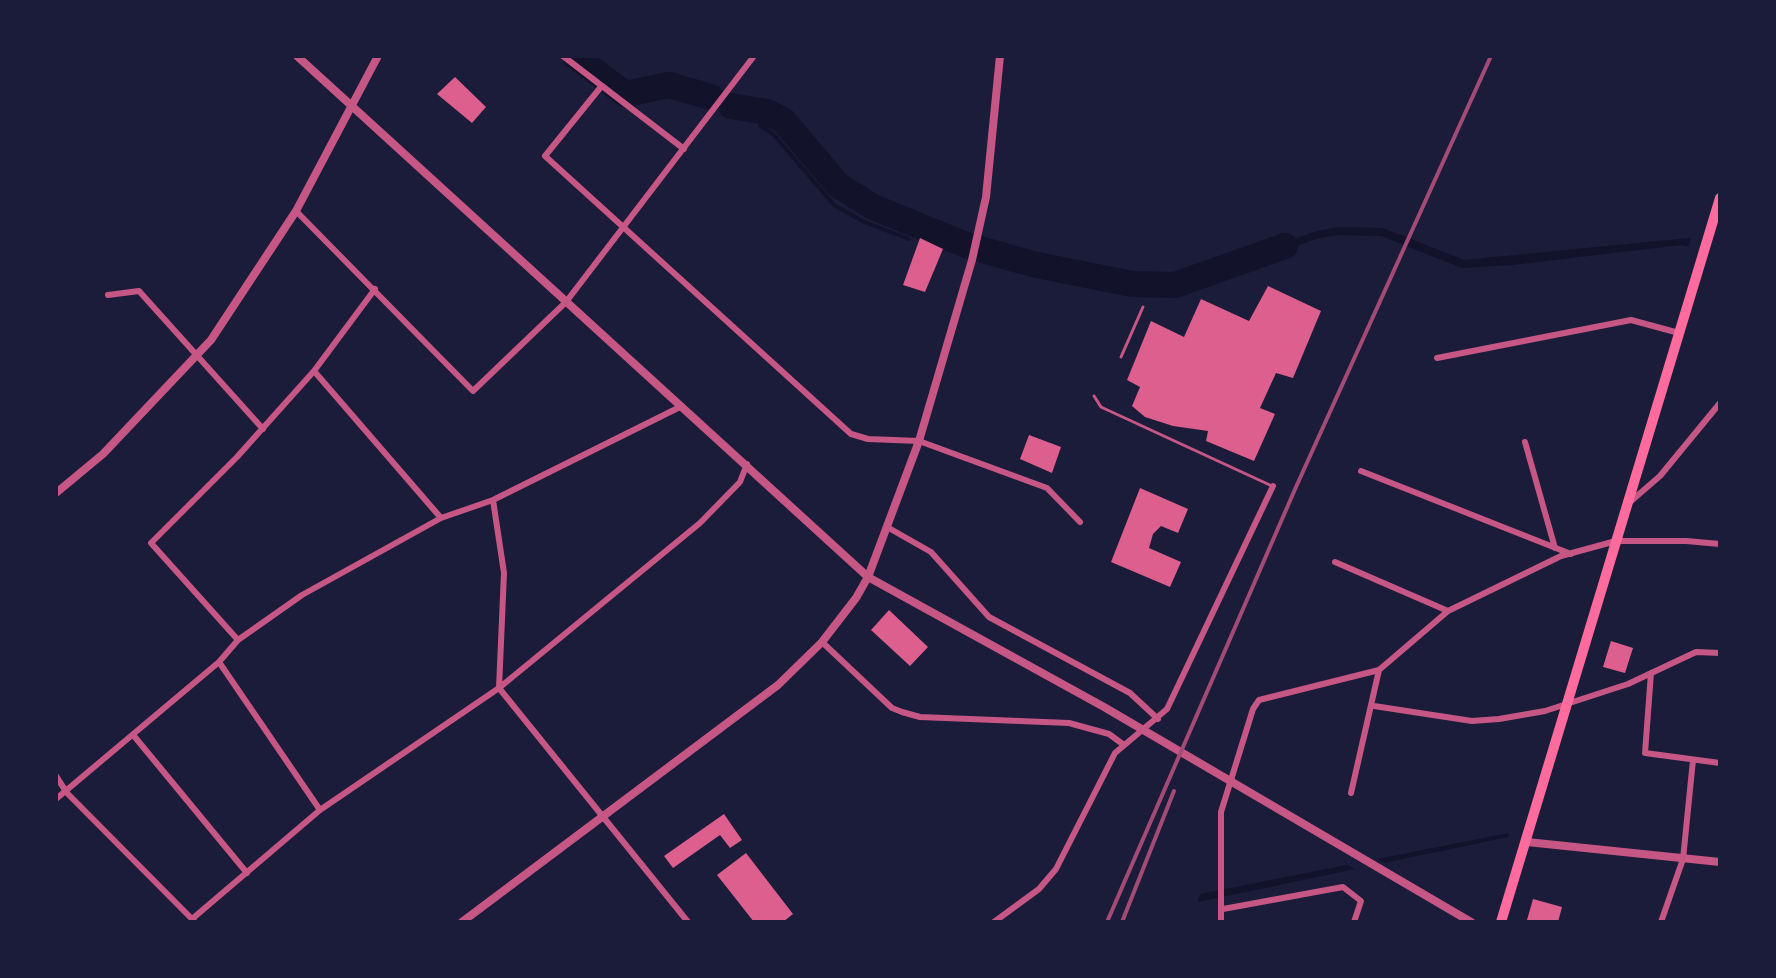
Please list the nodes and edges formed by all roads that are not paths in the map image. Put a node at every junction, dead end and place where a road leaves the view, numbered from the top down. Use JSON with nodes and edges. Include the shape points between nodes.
{"nodes":[{"id":1,"x":297,"y":56,"type":"edge"},
{"id":2,"x":378,"y":56,"type":"edge"},
{"id":3,"x":563,"y":56,"type":"edge"},
{"id":4,"x":754,"y":56,"type":"edge"},
{"id":5,"x":1000,"y":56,"type":"edge"},
{"id":6,"x":600,"y":88,"type":"junction"},
{"id":7,"x":352,"y":105,"type":"junction"},
{"id":8,"x":684,"y":149,"type":"junction"},
{"id":9,"x":1720,"y":198,"type":"edge"},
{"id":10,"x":296,"y":211,"type":"junction"},
{"id":11,"x":625,"y":229,"type":"junction"},
{"id":12,"x":375,"y":289,"type":"junction"},
{"id":13,"x":108,"y":295,"type":"dead end"},
{"id":14,"x":566,"y":302,"type":"junction"},
{"id":15,"x":1143,"y":307,"type":"dead end"},
{"id":16,"x":1679,"y":333,"type":"junction"},
{"id":17,"x":197,"y":355,"type":"junction"},
{"id":18,"x":1121,"y":357,"type":"dead end"},
{"id":19,"x":1437,"y":358,"type":"dead end"},
{"id":20,"x":314,"y":371,"type":"junction"},
{"id":21,"x":1094,"y":396,"type":"dead end"},
{"id":22,"x":1720,"y":403,"type":"edge"},
{"id":23,"x":682,"y":406,"type":"junction"},
{"id":24,"x":263,"y":429,"type":"junction"},
{"id":25,"x":919,"y":441,"type":"junction"},
{"id":26,"x":1525,"y":442,"type":"dead end"},
{"id":27,"x":747,"y":464,"type":"junction"},
{"id":28,"x":1361,"y":471,"type":"dead end"},
{"id":29,"x":1273,"y":486,"type":"joint"},
{"id":30,"x":56,"y":493,"type":"edge"},
{"id":31,"x":493,"y":500,"type":"junction"},
{"id":32,"x":1627,"y":504,"type":"junction"},
{"id":33,"x":441,"y":518,"type":"junction"},
{"id":34,"x":1080,"y":522,"type":"dead end"},
{"id":35,"x":887,"y":527,"type":"junction"},
{"id":36,"x":1616,"y":541,"type":"junction"},
{"id":37,"x":1720,"y":544,"type":"edge"},
{"id":38,"x":1555,"y":548,"type":"junction"},
{"id":39,"x":1571,"y":554,"type":"junction"},
{"id":40,"x":1335,"y":562,"type":"dead end"},
{"id":41,"x":868,"y":577,"type":"junction"},
{"id":42,"x":1448,"y":611,"type":"junction"},
{"id":43,"x":238,"y":640,"type":"junction"},
{"id":44,"x":822,"y":642,"type":"junction"},
{"id":45,"x":1720,"y":653,"type":"edge"},
{"id":46,"x":219,"y":662,"type":"junction"},
{"id":47,"x":1379,"y":670,"type":"junction"},
{"id":48,"x":1651,"y":673,"type":"junction"},
{"id":49,"x":499,"y":688,"type":"junction"},
{"id":50,"x":1571,"y":701,"type":"junction"},
{"id":51,"x":1374,"y":706,"type":"junction"},
{"id":52,"x":1158,"y":719,"type":"junction"},
{"id":53,"x":134,"y":736,"type":"junction"},
{"id":54,"x":1124,"y":745,"type":"junction"},
{"id":55,"x":1693,"y":760,"type":"junction"},
{"id":56,"x":1720,"y":763,"type":"edge"},
{"id":57,"x":56,"y":776,"type":"edge"},
{"id":58,"x":67,"y":793,"type":"junction"},
{"id":59,"x":1351,"y":793,"type":"dead end"},
{"id":60,"x":56,"y":799,"type":"edge"},
{"id":61,"x":320,"y":810,"type":"junction"},
{"id":62,"x":602,"y":817,"type":"junction"},
{"id":63,"x":1527,"y":842,"type":"junction"},
{"id":64,"x":1683,"y":859,"type":"junction"},
{"id":65,"x":1720,"y":862,"type":"edge"},
{"id":66,"x":247,"y":873,"type":"junction"},
{"id":67,"x":1223,"y":909,"type":"junction"},
{"id":68,"x":193,"y":921,"type":"edge"},
{"id":69,"x":462,"y":922,"type":"edge"},
{"id":70,"x":688,"y":922,"type":"edge"},
{"id":71,"x":994,"y":922,"type":"edge"},
{"id":72,"x":1221,"y":922,"type":"edge"},
{"id":73,"x":1354,"y":922,"type":"edge"},
{"id":74,"x":1471,"y":922,"type":"edge"},
{"id":75,"x":1501,"y":922,"type":"edge"},
{"id":76,"x":1661,"y":922,"type":"edge"}],
"edges":[{"from":1,"to":7,"type":"street"},
{"from":2,"to":7,"type":"street"},
{"from":3,"to":6,"type":"street"},
{"from":4,"to":8,"type":"street"},
{"from":5,"to":25,"type":"street","via":[[986,197]]},
{"from":6,"to":8,"type":"street"},
{"from":6,"to":11,"type":"street","via":[[545,156]]},
{"from":7,"to":10,"type":"street"},
{"from":7,"to":14,"type":"street"},
{"from":8,"to":11,"type":"street"},
{"from":9,"to":16,"type":"highway"},
{"from":10,"to":12,"type":"street"},
{"from":10,"to":17,"type":"street"},
{"from":11,"to":14,"type":"street"},
{"from":11,"to":25,"type":"street","via":[[851,434]]},
{"from":12,"to":14,"type":"street","via":[[473,391]]},
{"from":12,"to":20,"type":"street"},
{"from":13,"to":17,"type":"street","via":[[139,291]]},
{"from":14,"to":23,"type":"street"},
{"from":15,"to":18,"type":"lane"},
{"from":16,"to":19,"type":"street","via":[[1631,320]]},
{"from":16,"to":32,"type":"highway"},
{"from":17,"to":24,"type":"street"},
{"from":17,"to":30,"type":"street","via":[[103,454]]},
{"from":20,"to":24,"type":"street"},
{"from":20,"to":33,"type":"street"},
{"from":21,"to":29,"type":"lane","via":[[1101,407]]},
{"from":22,"to":32,"type":"street","via":[[1660,476]]},
{"from":23,"to":27,"type":"street"},
{"from":23,"to":31,"type":"street"},
{"from":24,"to":43,"type":"street","via":[[151,543]]},
{"from":25,"to":34,"type":"street","via":[[1047,488]]},
{"from":25,"to":35,"type":"street"},
{"from":26,"to":38,"type":"street"},
{"from":27,"to":41,"type":"street"},
{"from":27,"to":49,"type":"street","via":[[740,482],[700,523]]},
{"from":28,"to":38,"type":"street"},
{"from":29,"to":52,"type":"street"},
{"from":31,"to":33,"type":"street"},
{"from":31,"to":49,"type":"street","via":[[504,573]]},
{"from":32,"to":36,"type":"highway"},
{"from":33,"to":43,"type":"street","via":[[302,595]]},
{"from":35,"to":41,"type":"street"},
{"from":35,"to":52,"type":"street","via":[[931,552],[989,617],[1130,693]]},
{"from":36,"to":37,"type":"street"},
{"from":36,"to":39,"type":"street"},
{"from":36,"to":50,"type":"highway"},
{"from":38,"to":39,"type":"street"},
{"from":39,"to":42,"type":"street"},
{"from":40,"to":42,"type":"street"},
{"from":41,"to":44,"type":"street"},
{"from":41,"to":74,"type":"street","via":[[1104,707]]},
{"from":42,"to":47,"type":"street"},
{"from":43,"to":46,"type":"street"},
{"from":44,"to":54,"type":"street","via":[[902,712],[1069,723],[1109,734]]},
{"from":44,"to":62,"type":"street","via":[[778,685]]},
{"from":45,"to":48,"type":"street","via":[[1696,652]]},
{"from":46,"to":53,"type":"street"},
{"from":46,"to":61,"type":"street"},
{"from":47,"to":51,"type":"street"},
{"from":47,"to":67,"type":"street","via":[[1259,700],[1253,709],[1221,812]]},
{"from":48,"to":50,"type":"street"},
{"from":48,"to":55,"type":"street","via":[[1645,753]]},
{"from":49,"to":61,"type":"street"},
{"from":49,"to":62,"type":"street"},
{"from":50,"to":51,"type":"street","via":[[1545,711],[1472,721]]},
{"from":50,"to":63,"type":"highway"},
{"from":51,"to":59,"type":"street"},
{"from":52,"to":54,"type":"street"},
{"from":53,"to":58,"type":"street"},
{"from":53,"to":66,"type":"street"},
{"from":54,"to":71,"type":"street","via":[[1115,753],[1056,869],[1039,889]]},
{"from":55,"to":56,"type":"street"},
{"from":55,"to":64,"type":"street"},
{"from":57,"to":58,"type":"street"},
{"from":58,"to":60,"type":"street"},
{"from":58,"to":68,"type":"street"},
{"from":61,"to":66,"type":"street"},
{"from":62,"to":69,"type":"street"},
{"from":62,"to":70,"type":"street"},
{"from":63,"to":64,"type":"street"},
{"from":63,"to":75,"type":"highway"},
{"from":64,"to":65,"type":"street"},
{"from":64,"to":76,"type":"street"},
{"from":66,"to":68,"type":"street"},
{"from":67,"to":72,"type":"street"},
{"from":67,"to":73,"type":"street","via":[[1343,887],[1361,901]]}]}
